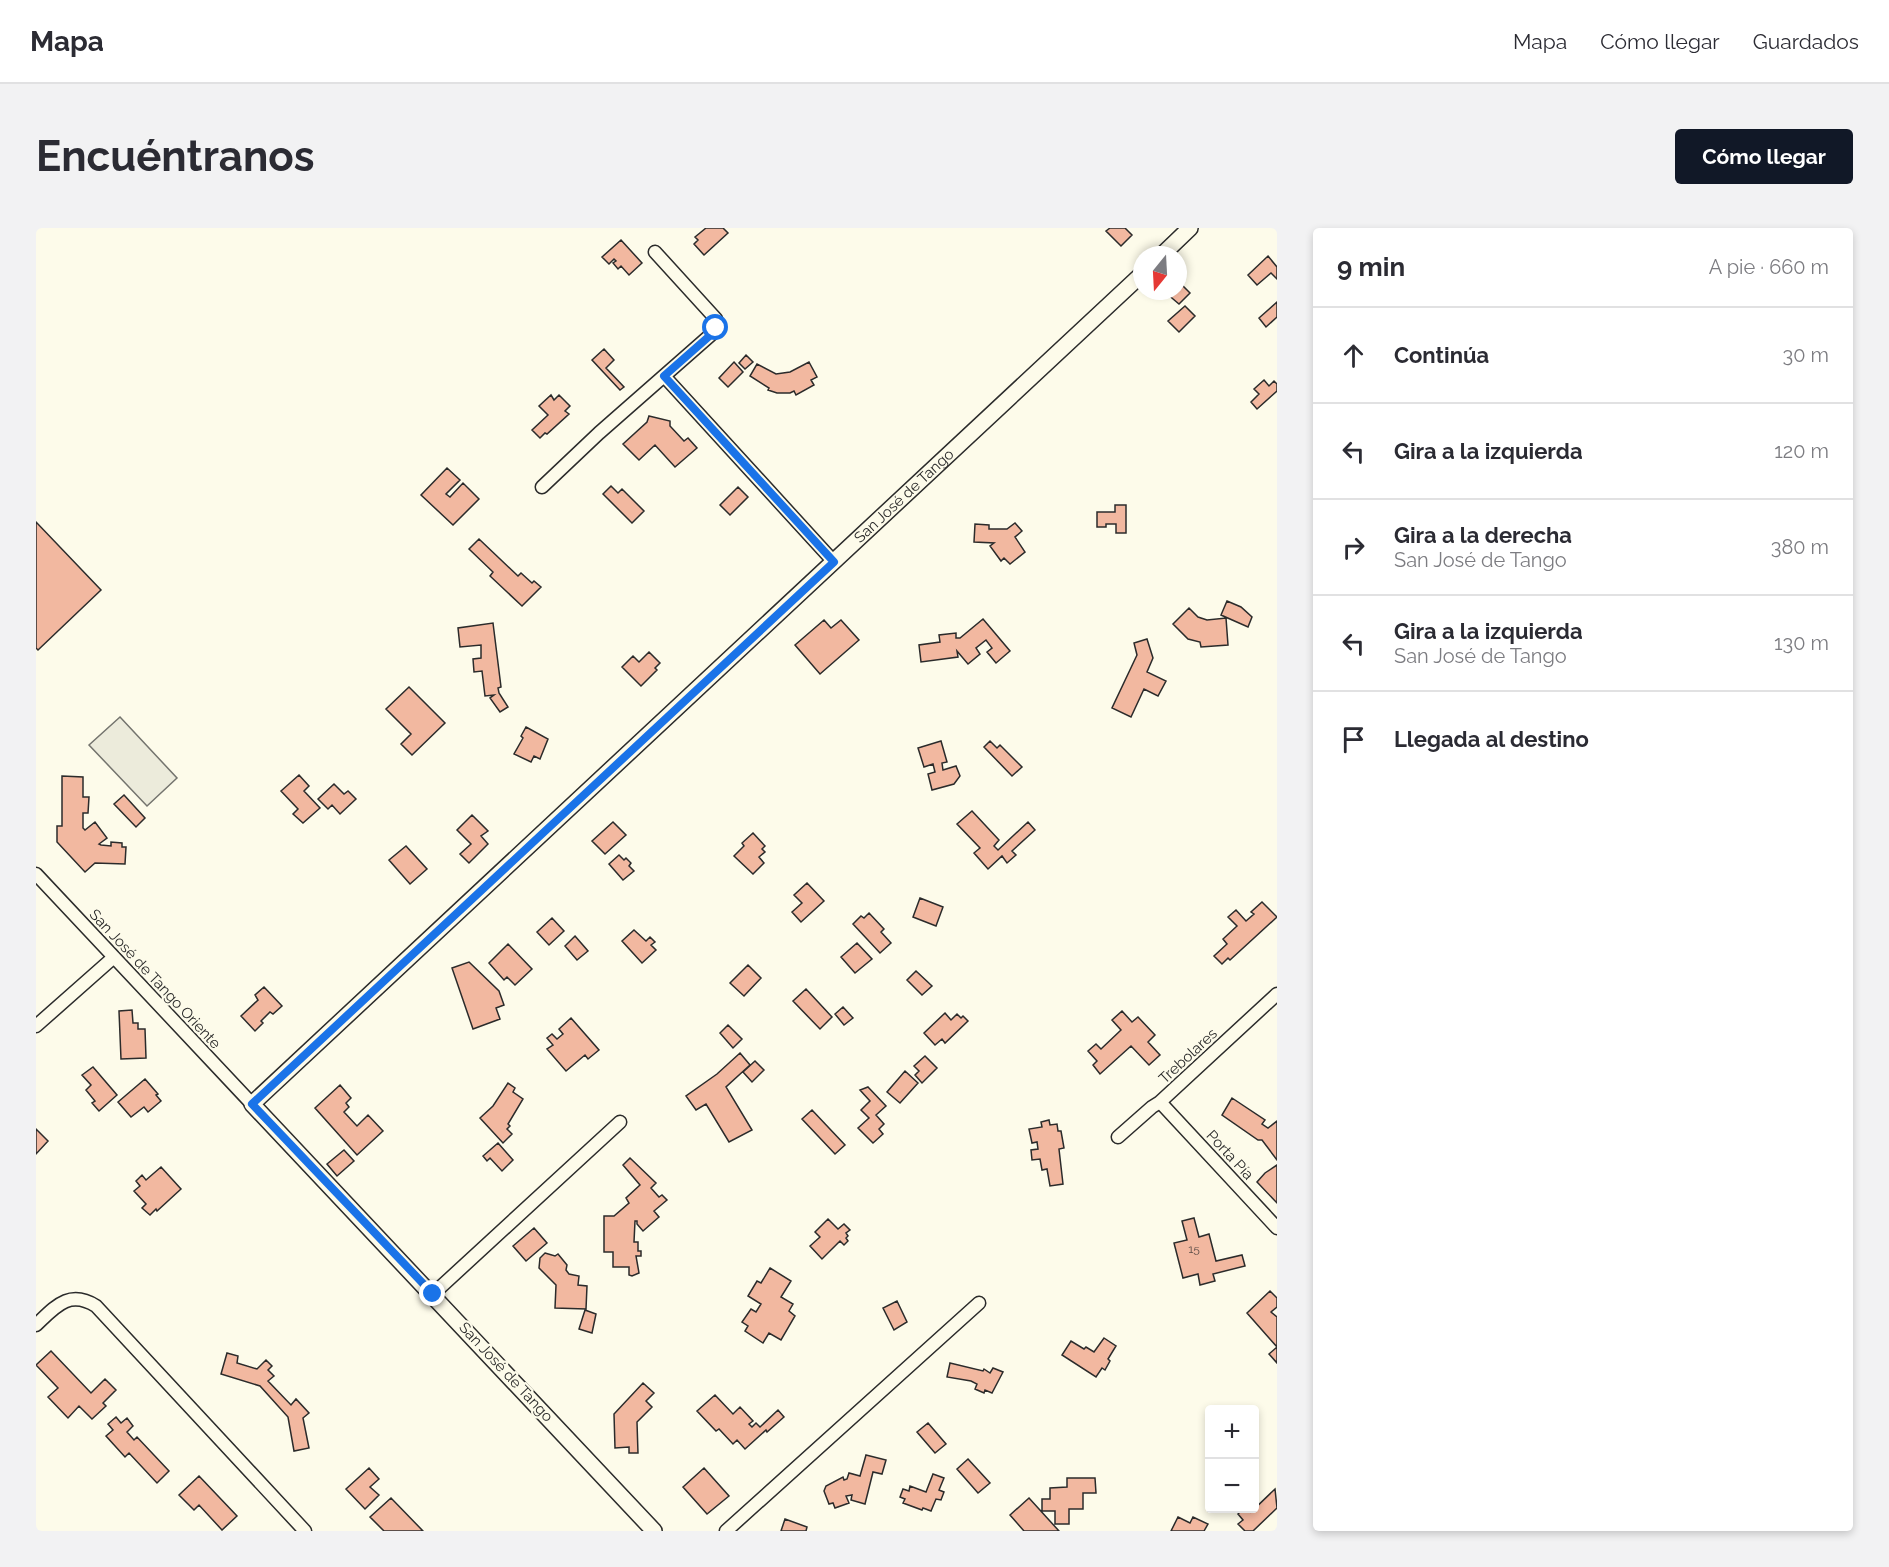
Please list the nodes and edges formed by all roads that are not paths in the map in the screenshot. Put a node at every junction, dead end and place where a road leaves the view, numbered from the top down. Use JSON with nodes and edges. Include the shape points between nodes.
{"nodes":[{"id":1,"x":1190,"y":228,"type":"edge"},
{"id":2,"x":1171,"y":246,"type":"edge"},
{"id":3,"x":655,"y":252,"type":"dead end"},
{"id":4,"x":1133,"y":282,"type":"edge"},
{"id":5,"x":664,"y":376,"type":"junction"},
{"id":6,"x":542,"y":487,"type":"dead end"},
{"id":7,"x":834,"y":562,"type":"junction"},
{"id":8,"x":36,"y":874,"type":"edge"},
{"id":9,"x":114,"y":957,"type":"junction"},
{"id":10,"x":1277,"y":994,"type":"edge"},
{"id":11,"x":36,"y":1026,"type":"edge"},
{"id":12,"x":1160,"y":1102,"type":"junction"},
{"id":13,"x":252,"y":1104,"type":"junction"},
{"id":14,"x":621,"y":1122,"type":"dead end"},
{"id":15,"x":1118,"y":1137,"type":"dead end"},
{"id":16,"x":1277,"y":1228,"type":"edge"},
{"id":17,"x":433,"y":1294,"type":"junction"},
{"id":18,"x":979,"y":1303,"type":"dead end"},
{"id":19,"x":36,"y":1325,"type":"edge"},
{"id":20,"x":305,"y":1531,"type":"edge"},
{"id":21,"x":654,"y":1531,"type":"edge"},
{"id":22,"x":726,"y":1531,"type":"edge"}],
"edges":[{"from":1,"to":2,"type":"street"},
{"from":3,"to":5,"type":"street","via":[[717,323],[714,332]]},
{"from":4,"to":7,"type":"street","name":"San José de Tango"},
{"from":5,"to":6,"type":"street"},
{"from":5,"to":7,"type":"street"},
{"from":7,"to":13,"type":"street","name":"San José de Tango"},
{"from":8,"to":9,"type":"street","name":"San José de Tango Oriente"},
{"from":9,"to":11,"type":"street"},
{"from":9,"to":13,"type":"street","name":"San José de Tango Oriente"},
{"from":10,"to":12,"type":"street","name":"Trebolares"},
{"from":12,"to":15,"type":"street","name":"Trebolares"},
{"from":12,"to":16,"type":"street","name":"Porta Pía"},
{"from":13,"to":17,"type":"street","name":"San José de Tango"},
{"from":14,"to":17,"type":"street"},
{"from":17,"to":21,"type":"street","name":"San José de Tango"},
{"from":18,"to":22,"type":"street"},
{"from":19,"to":20,"type":"street","via":[[63,1302],[84,1299],[96,1305]]}]}
